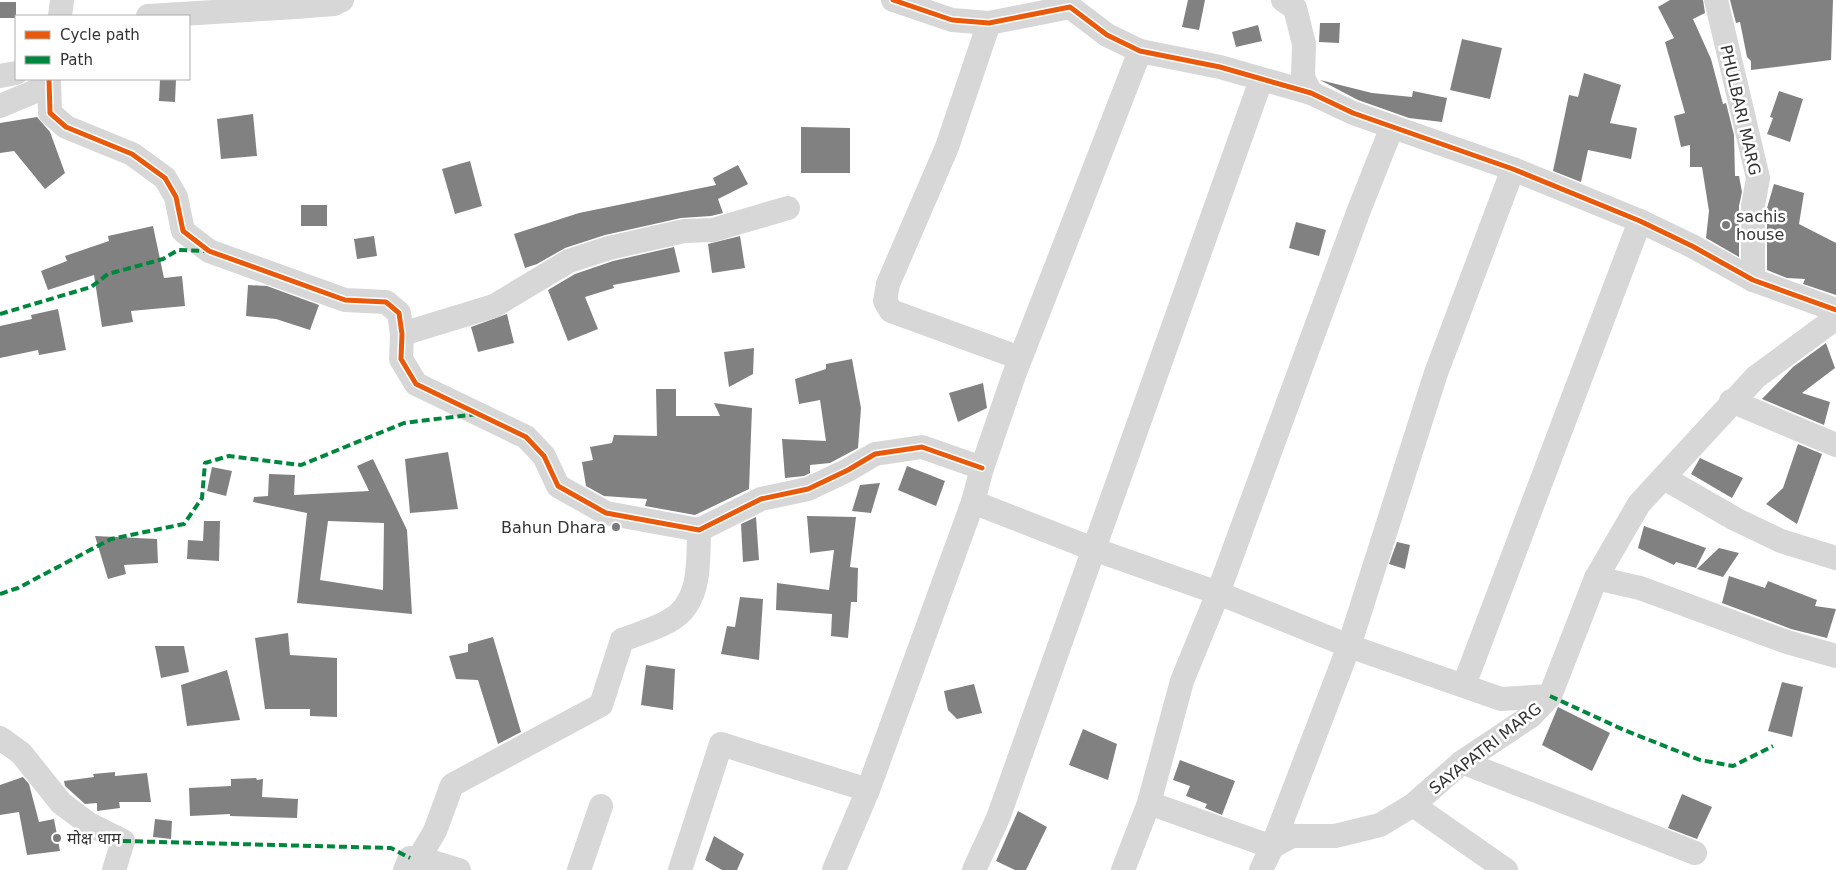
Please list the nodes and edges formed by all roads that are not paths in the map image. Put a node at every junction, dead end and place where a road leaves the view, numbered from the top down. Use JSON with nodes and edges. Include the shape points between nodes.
{"nodes":[{"id":1,"x":62,"y":0,"type":"edge"},
{"id":2,"x":342,"y":0,"type":"edge"},
{"id":3,"x":893,"y":0,"type":"edge"},
{"id":4,"x":1283,"y":0,"type":"edge"},
{"id":5,"x":1716,"y":0,"type":"edge"},
{"id":6,"x":1080,"y":3,"type":"edge"},
{"id":7,"x":60,"y":15,"type":"edge"},
{"id":8,"x":164,"y":15,"type":"edge"},
{"id":9,"x":989,"y":23,"type":"junction"},
{"id":10,"x":1140,"y":50,"type":"junction"},
{"id":11,"x":15,"y":73,"type":"edge"},
{"id":12,"x":0,"y":76,"type":"edge"},
{"id":13,"x":1262,"y":80,"type":"junction"},
{"id":14,"x":48,"y":82,"type":"edge"},
{"id":15,"x":1311,"y":93,"type":"junction"},
{"id":16,"x":0,"y":106,"type":"edge"},
{"id":17,"x":1392,"y":127,"type":"junction"},
{"id":18,"x":1513,"y":169,"type":"junction"},
{"id":19,"x":788,"y":208,"type":"dead end"},
{"id":20,"x":1640,"y":221,"type":"junction"},
{"id":21,"x":1753,"y":280,"type":"junction"},
{"id":22,"x":1836,"y":310,"type":"edge"},
{"id":23,"x":1836,"y":318,"type":"edge"},
{"id":24,"x":402,"y":334,"type":"junction"},
{"id":25,"x":1020,"y":358,"type":"junction"},
{"id":26,"x":1732,"y":401,"type":"junction"},
{"id":27,"x":1836,"y":445,"type":"edge"},
{"id":28,"x":982,"y":468,"type":"junction"},
{"id":29,"x":1664,"y":478,"type":"junction"},
{"id":30,"x":974,"y":502,"type":"junction"},
{"id":31,"x":699,"y":530,"type":"junction"},
{"id":32,"x":1093,"y":549,"type":"junction"},
{"id":33,"x":1836,"y":558,"type":"edge"},
{"id":34,"x":1596,"y":578,"type":"junction"},
{"id":35,"x":1218,"y":593,"type":"junction"},
{"id":36,"x":1349,"y":646,"type":"junction"},
{"id":37,"x":1836,"y":656,"type":"edge"},
{"id":38,"x":1464,"y":685,"type":"junction"},
{"id":39,"x":1550,"y":696,"type":"junction"},
{"id":40,"x":0,"y":738,"type":"edge"},
{"id":41,"x":1462,"y":762,"type":"junction"},
{"id":42,"x":868,"y":790,"type":"junction"},
{"id":43,"x":1149,"y":804,"type":"junction"},
{"id":44,"x":1413,"y":805,"type":"junction"},
{"id":45,"x":601,"y":806,"type":"dead end"},
{"id":46,"x":1272,"y":847,"type":"junction"},
{"id":47,"x":1695,"y":853,"type":"dead end"},
{"id":48,"x":412,"y":864,"type":"edge"},
{"id":49,"x":1500,"y":869,"type":"edge"},
{"id":50,"x":114,"y":870,"type":"edge"},
{"id":51,"x":459,"y":870,"type":"edge"},
{"id":52,"x":580,"y":870,"type":"edge"},
{"id":53,"x":680,"y":870,"type":"edge"},
{"id":54,"x":834,"y":870,"type":"edge"},
{"id":55,"x":974,"y":870,"type":"edge"},
{"id":56,"x":1123,"y":870,"type":"edge"},
{"id":57,"x":1261,"y":870,"type":"edge"}],
"edges":[{"from":1,"to":7,"type":"street"},
{"from":2,"to":8,"type":"street","via":[[334,4]]},
{"from":3,"to":9,"type":"street","via":[[952,20]]},
{"from":4,"to":15,"type":"street","via":[[1295,8],[1304,44],[1303,78]]},
{"from":5,"to":21,"type":"street","name":"PHULBARI MARG","via":[[1758,178],[1754,206]]},
{"from":6,"to":9,"type":"street"},
{"from":6,"to":10,"type":"street","via":[[1107,35]]},
{"from":9,"to":25,"type":"street","via":[[947,147],[888,284],[885,301],[890,311]]},
{"from":10,"to":13,"type":"street","via":[[1220,67]]},
{"from":10,"to":25,"type":"street"},
{"from":11,"to":12,"type":"street"},
{"from":13,"to":15,"type":"street"},
{"from":13,"to":32,"type":"street"},
{"from":14,"to":16,"type":"street"},
{"from":14,"to":24,"type":"street","via":[[50,112],[66,127],[132,154],[164,178],[176,197],[183,231],[209,251],[345,300],[386,302],[399,313]]},
{"from":15,"to":17,"type":"street"},
{"from":17,"to":18,"type":"street"},
{"from":17,"to":35,"type":"street"},
{"from":18,"to":20,"type":"street"},
{"from":18,"to":36,"type":"street","via":[[1436,374]]},
{"from":19,"to":24,"type":"street","via":[[712,230],[684,232],[609,248],[569,261],[494,306]]},
{"from":20,"to":21,"type":"street"},
{"from":20,"to":38,"type":"street"},
{"from":21,"to":22,"type":"street"},
{"from":23,"to":26,"type":"street","name":"SAYAPATRI MARG","via":[[1756,377]]},
{"from":24,"to":31,"type":"street","via":[[400,359],[416,384],[526,436],[544,456],[558,486],[606,513]]},
{"from":25,"to":28,"type":"street"},
{"from":26,"to":27,"type":"street"},
{"from":26,"to":29,"type":"street","name":"SAYAPATRI MARG"},
{"from":28,"to":30,"type":"street"},
{"from":28,"to":31,"type":"street","via":[[922,447],[875,454],[808,489],[761,499]]},
{"from":29,"to":33,"type":"street","via":[[1773,537]]},
{"from":29,"to":34,"type":"street","name":"SAYAPATRI MARG","via":[[1640,504]]},
{"from":30,"to":32,"type":"street"},
{"from":30,"to":42,"type":"street"},
{"from":31,"to":48,"type":"street","via":[[698,574],[689,605],[670,621],[622,640],[601,705],[452,785],[435,831]]},
{"from":32,"to":35,"type":"street"},
{"from":32,"to":55,"type":"street","via":[[998,818]]},
{"from":34,"to":37,"type":"street","via":[[1640,588],[1786,642]]},
{"from":34,"to":39,"type":"street","name":"SAYAPATRI MARG"},
{"from":35,"to":36,"type":"street"},
{"from":35,"to":43,"type":"street","via":[[1182,682]]},
{"from":36,"to":38,"type":"street"},
{"from":36,"to":46,"type":"street"},
{"from":38,"to":39,"type":"street","via":[[1500,699]]},
{"from":39,"to":41,"type":"street","name":"SAYAPATRI MARG","via":[[1531,716]]},
{"from":40,"to":50,"type":"street","via":[[21,754],[61,803],[89,824],[123,841]]},
{"from":41,"to":44,"type":"street","name":"SAYAPATRI MARG"},
{"from":41,"to":47,"type":"street"},
{"from":42,"to":53,"type":"street","via":[[721,744]]},
{"from":42,"to":54,"type":"street"},
{"from":43,"to":46,"type":"street"},
{"from":43,"to":56,"type":"street"},
{"from":44,"to":46,"type":"street","name":"SAYAPATRI MARG","via":[[1380,824],[1336,836],[1292,836]]},
{"from":44,"to":49,"type":"street"},
{"from":45,"to":52,"type":"street"},
{"from":46,"to":57,"type":"street"},
{"from":48,"to":51,"type":"street"}]}
